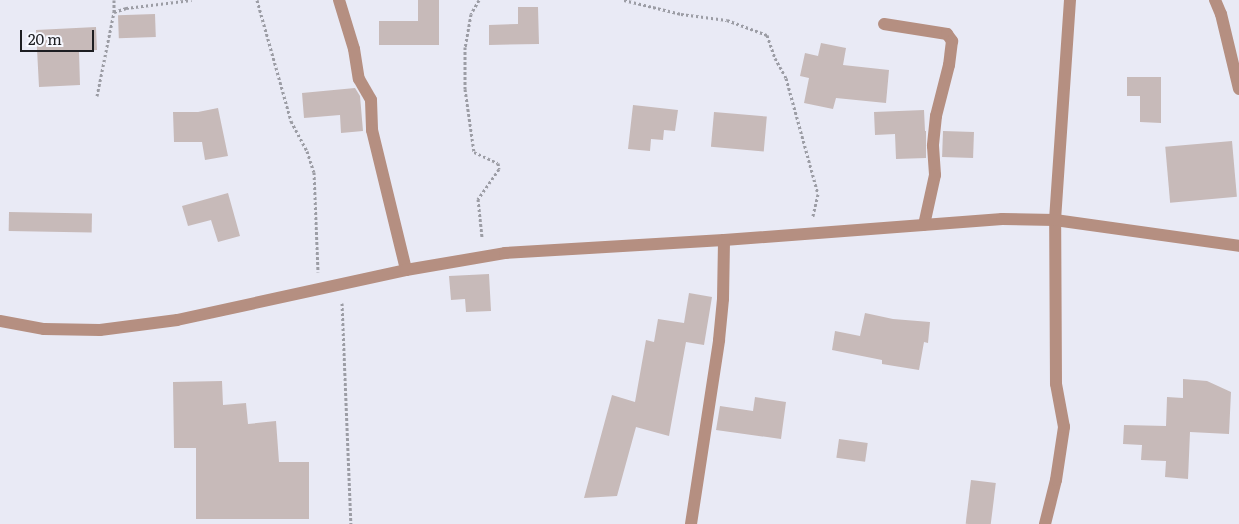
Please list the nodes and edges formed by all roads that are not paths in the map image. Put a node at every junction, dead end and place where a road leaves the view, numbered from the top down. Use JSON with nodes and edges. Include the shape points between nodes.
{"nodes":[{"id":1,"x":339,"y":0,"type":"edge"},
{"id":2,"x":1070,"y":0,"type":"edge"},
{"id":3,"x":1215,"y":0,"type":"edge"},
{"id":4,"x":884,"y":24,"type":"dead end"},
{"id":5,"x":1239,"y":89,"type":"edge"},
{"id":6,"x":1055,"y":220,"type":"junction"},
{"id":7,"x":924,"y":225,"type":"junction"},
{"id":8,"x":724,"y":240,"type":"junction"},
{"id":9,"x":1239,"y":246,"type":"edge"},
{"id":10,"x":406,"y":270,"type":"junction"},
{"id":11,"x":0,"y":321,"type":"edge"},
{"id":12,"x":691,"y":524,"type":"edge"},
{"id":13,"x":1045,"y":524,"type":"edge"}],
"edges":[{"from":1,"to":10,"type":"street","via":[[354,49],[359,79],[372,100],[372,130]]},
{"from":2,"to":6,"type":"street"},
{"from":3,"to":5,"type":"street"},
{"from":4,"to":7,"type":"street","via":[[947,34],[952,41],[936,116],[935,175]]},
{"from":6,"to":7,"type":"street","via":[[1002,219]]},
{"from":6,"to":9,"type":"street"},
{"from":6,"to":13,"type":"street","via":[[1056,384],[1064,428]]},
{"from":7,"to":8,"type":"street"},
{"from":8,"to":10,"type":"street","via":[[505,253]]},
{"from":8,"to":12,"type":"street","via":[[719,340]]},
{"from":10,"to":11,"type":"street","via":[[178,320],[100,330],[44,329]]}]}
